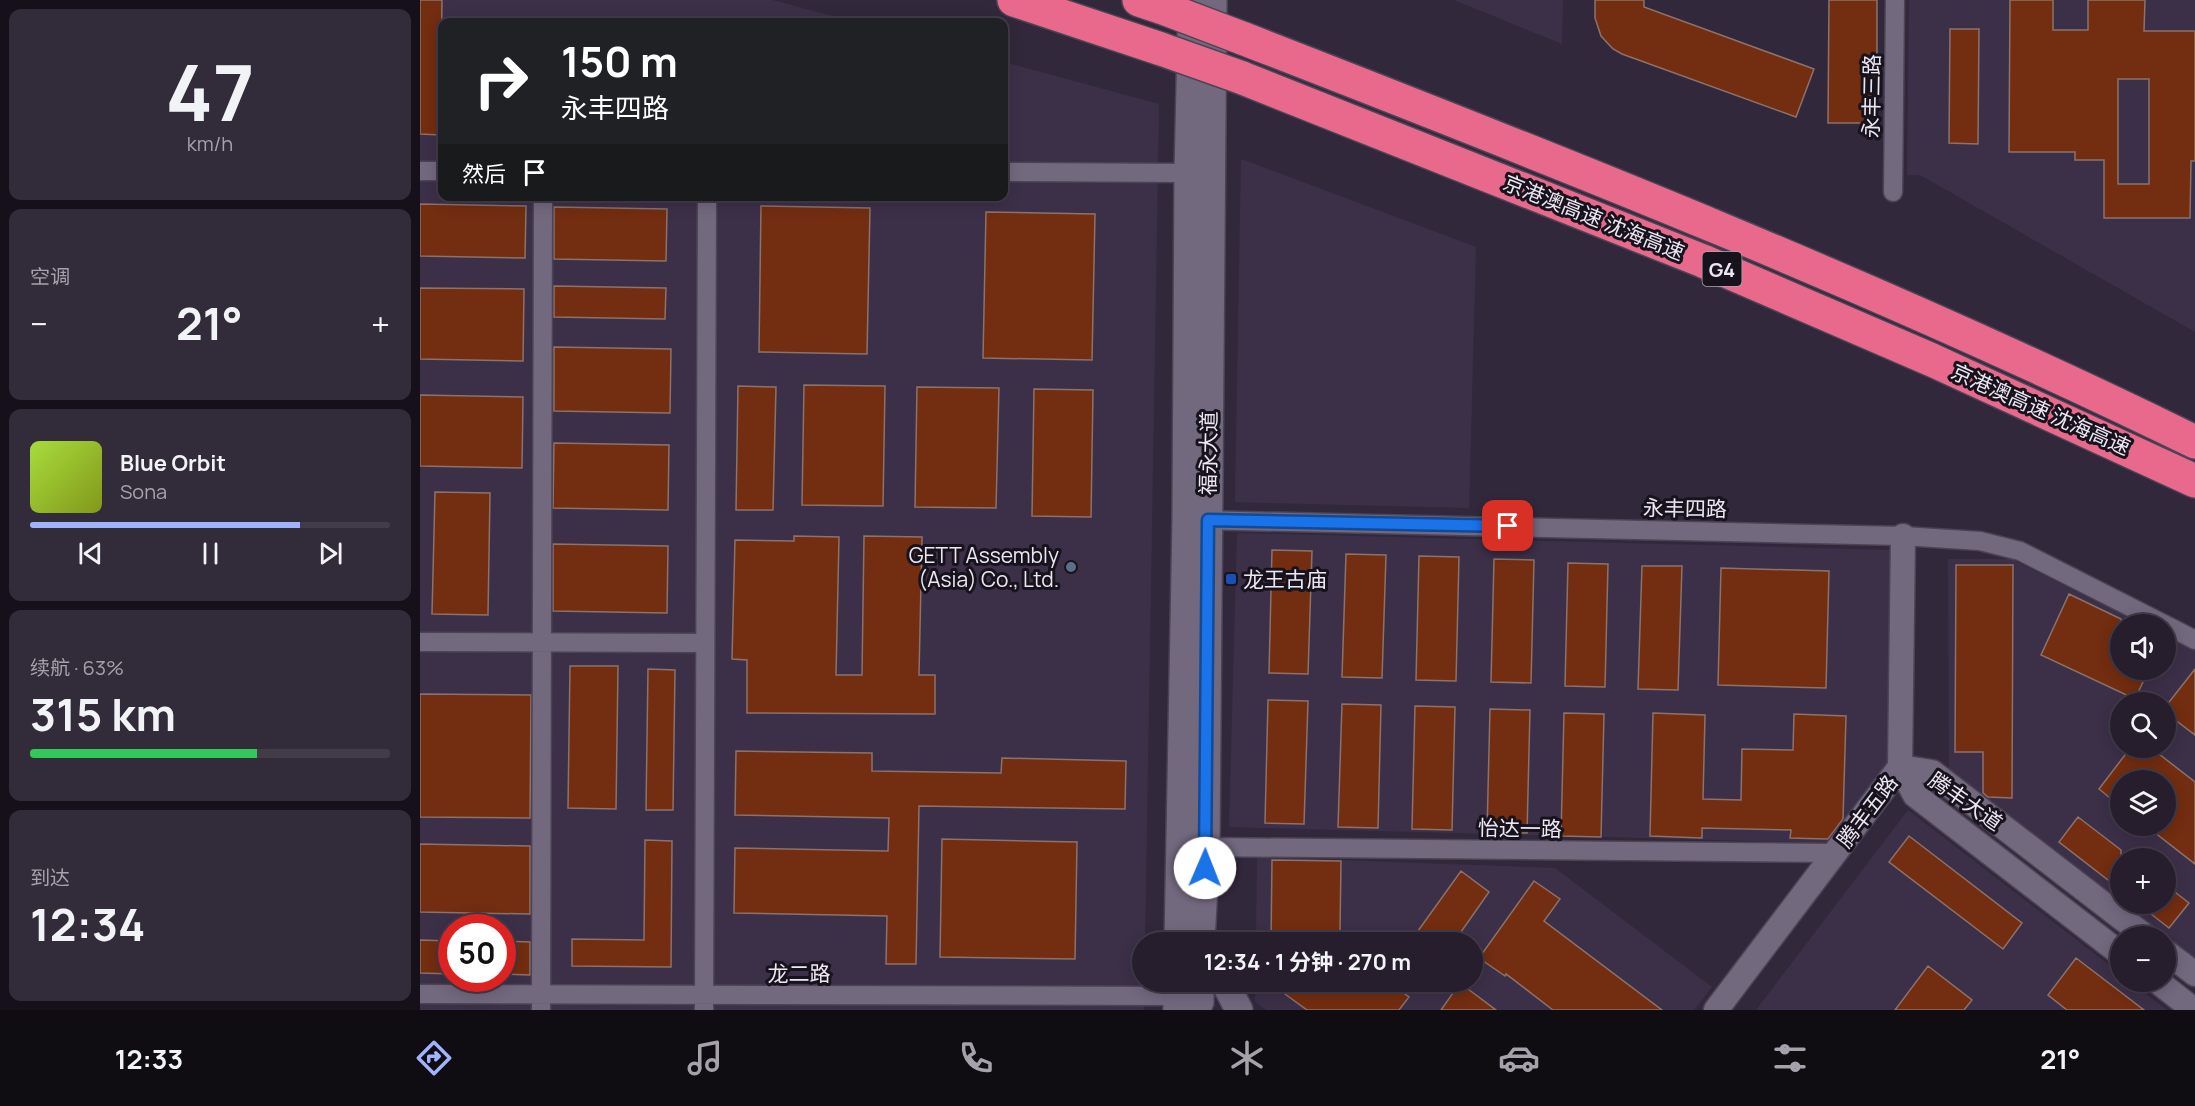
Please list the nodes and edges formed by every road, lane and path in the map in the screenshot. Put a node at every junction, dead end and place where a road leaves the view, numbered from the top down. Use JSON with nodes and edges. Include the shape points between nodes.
{"nodes":[{"id":1,"x":1014,"y":0,"type":"edge"},
{"id":2,"x":1213,"y":0,"type":"edge"},
{"id":3,"x":1895,"y":0,"type":"edge"},
{"id":4,"x":1165,"y":3,"type":"edge"},
{"id":5,"x":420,"y":171,"type":"edge"},
{"id":6,"x":438,"y":171,"type":"edge"},
{"id":7,"x":1008,"y":172,"type":"edge"},
{"id":8,"x":1188,"y":173,"type":"junction"},
{"id":9,"x":1893,"y":192,"type":"dead end"},
{"id":10,"x":543,"y":201,"type":"edge"},
{"id":11,"x":707,"y":201,"type":"edge"},
{"id":12,"x":2195,"y":442,"type":"edge"},
{"id":13,"x":2195,"y":481,"type":"edge"},
{"id":14,"x":1197,"y":520,"type":"junction"},
{"id":15,"x":1903,"y":536,"type":"junction"},
{"id":16,"x":2145,"y":614,"type":"edge"},
{"id":17,"x":2176,"y":630,"type":"edge"},
{"id":18,"x":2195,"y":640,"type":"edge"},
{"id":19,"x":420,"y":642,"type":"edge"},
{"id":20,"x":542,"y":642,"type":"junction"},
{"id":21,"x":705,"y":643,"type":"junction"},
{"id":22,"x":1900,"y":767,"type":"junction"},
{"id":23,"x":1206,"y":847,"type":"junction"},
{"id":24,"x":1835,"y":853,"type":"junction"},
{"id":25,"x":1204,"y":911,"type":"junction"},
{"id":26,"x":2132,"y":926,"type":"edge"},
{"id":27,"x":1178,"y":932,"type":"edge"},
{"id":28,"x":1202,"y":932,"type":"edge"},
{"id":29,"x":1208,"y":932,"type":"edge"},
{"id":30,"x":2110,"y":946,"type":"edge"},
{"id":31,"x":2176,"y":960,"type":"edge"},
{"id":32,"x":2195,"y":974,"type":"edge"},
{"id":33,"x":1230,"y":992,"type":"edge"},
{"id":34,"x":2171,"y":992,"type":"edge"},
{"id":35,"x":420,"y":994,"type":"edge"},
{"id":36,"x":1190,"y":999,"type":"edge"},
{"id":37,"x":541,"y":1002,"type":"edge"},
{"id":38,"x":704,"y":1002,"type":"edge"},
{"id":39,"x":1239,"y":1010,"type":"edge"},
{"id":40,"x":1716,"y":1010,"type":"edge"},
{"id":41,"x":2194,"y":1010,"type":"edge"}],
"edges":[{"from":1,"to":13,"type":"highway","name":"京港澳高速 沈海高速","number":"G4","bridge":true,"via":[[1240,77],[1703,261],[1932,360]]},
{"from":2,"to":14,"type":"main road","name":"福永大道"},
{"from":3,"to":9,"type":"street","name":"永丰三路"},
{"from":4,"to":8,"type":"main road","name":"福永大道"},
{"from":4,"to":12,"type":"highway","name":"京港澳高速 沈海高速","number":"G4","bridge":true,"via":[[1242,38],[1716,226],[1947,326]]},
{"from":5,"to":6,"type":"street"},
{"from":7,"to":8,"type":"street"},
{"from":8,"to":14,"type":"main road","name":"福永大道"},
{"from":10,"to":20,"type":"street"},
{"from":11,"to":21,"type":"street"},
{"from":14,"to":15,"type":"street","name":"永丰四路"},
{"from":14,"to":23,"type":"main road","name":"福永大道"},
{"from":14,"to":27,"type":"main road","name":"福永大道"},
{"from":15,"to":16,"type":"street","name":"永丰四路","via":[[1980,541],[2020,551]]},
{"from":15,"to":22,"type":"street","name":"腾丰五路"},
{"from":17,"to":18,"type":"street","name":"永丰四路"},
{"from":19,"to":20,"type":"street"},
{"from":20,"to":21,"type":"street"},
{"from":20,"to":37,"type":"street"},
{"from":21,"to":38,"type":"street"},
{"from":22,"to":24,"type":"street","name":"腾丰五路"},
{"from":22,"to":26,"type":"street","name":"腾丰大道","via":[[1932,772]]},
{"from":22,"to":30,"type":"street","name":"腾丰大道","via":[[1915,795]]},
{"from":23,"to":24,"type":"street","name":"怡达一路"},
{"from":23,"to":25,"type":"main road","name":"福永大道"},
{"from":24,"to":40,"type":"street","name":"腾丰五路"},
{"from":25,"to":28,"type":"main road","name":"福永大道"},
{"from":25,"to":29,"type":"main road"},
{"from":31,"to":32,"type":"street"},
{"from":33,"to":39,"type":"main road"},
{"from":34,"to":41,"type":"street"},
{"from":35,"to":37,"type":"street","name":"龙二路"},
{"from":36,"to":38,"type":"street","name":"龙二路"},
{"from":37,"to":38,"type":"street","name":"龙二路"}]}
